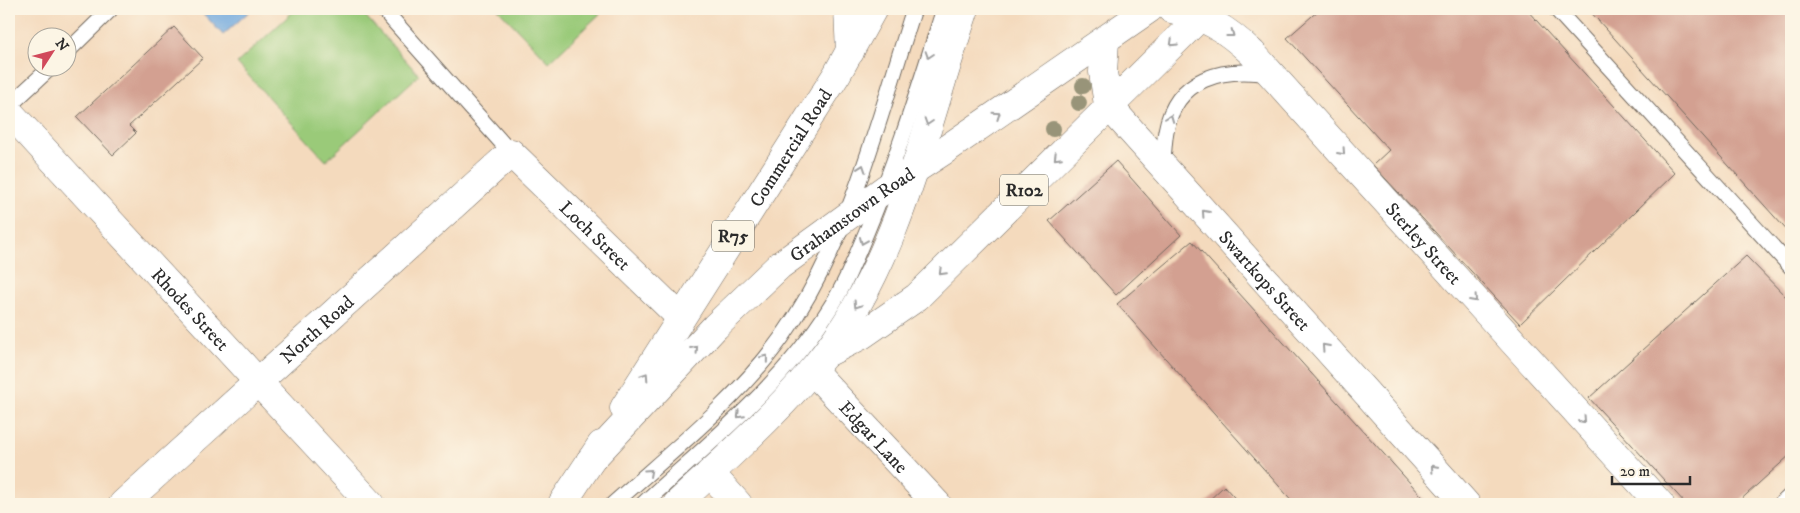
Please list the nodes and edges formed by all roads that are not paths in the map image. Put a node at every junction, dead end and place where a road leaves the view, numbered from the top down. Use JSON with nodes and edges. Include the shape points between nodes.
{"nodes":[{"id":1,"x":112,"y":9,"type":"edge"},
{"id":2,"x":382,"y":9,"type":"edge"},
{"id":3,"x":848,"y":9,"type":"edge"},
{"id":4,"x":873,"y":9,"type":"edge"},
{"id":5,"x":914,"y":9,"type":"edge"},
{"id":6,"x":944,"y":9,"type":"edge"},
{"id":7,"x":965,"y":9,"type":"edge"},
{"id":8,"x":1149,"y":9,"type":"edge"},
{"id":9,"x":1170,"y":9,"type":"edge"},
{"id":10,"x":1556,"y":9,"type":"edge"},
{"id":11,"x":1204,"y":12,"type":"edge"},
{"id":12,"x":78,"y":41,"type":"edge"},
{"id":13,"x":1105,"y":41,"type":"junction"},
{"id":14,"x":850,"y":52,"type":"junction"},
{"id":15,"x":1272,"y":74,"type":"junction"},
{"id":16,"x":39,"y":78,"type":"edge"},
{"id":17,"x":1108,"y":105,"type":"junction"},
{"id":18,"x":9,"y":106,"type":"edge"},
{"id":19,"x":9,"y":112,"type":"edge"},
{"id":20,"x":511,"y":153,"type":"junction"},
{"id":21,"x":1162,"y":166,"type":"junction"},
{"id":22,"x":913,"y":170,"type":"junction"},
{"id":23,"x":885,"y":189,"type":"junction"},
{"id":24,"x":845,"y":219,"type":"junction"},
{"id":25,"x":1791,"y":267,"type":"edge"},
{"id":26,"x":681,"y":318,"type":"junction"},
{"id":27,"x":819,"y":362,"type":"junction"},
{"id":28,"x":258,"y":382,"type":"junction"},
{"id":29,"x":590,"y":461,"type":"junction"},
{"id":30,"x":710,"y":473,"type":"junction"},
{"id":31,"x":1791,"y":495,"type":"edge"},
{"id":32,"x":123,"y":504,"type":"edge"},
{"id":33,"x":371,"y":504,"type":"edge"},
{"id":34,"x":562,"y":504,"type":"edge"},
{"id":35,"x":613,"y":504,"type":"edge"},
{"id":36,"x":643,"y":504,"type":"edge"},
{"id":37,"x":677,"y":504,"type":"edge"},
{"id":38,"x":738,"y":504,"type":"edge"},
{"id":39,"x":937,"y":504,"type":"edge"},
{"id":40,"x":1466,"y":504,"type":"edge"},
{"id":41,"x":1660,"y":504,"type":"edge"},
{"id":42,"x":1781,"y":504,"type":"edge"}],
"edges":[{"from":1,"to":12,"type":"lane"},
{"from":2,"to":20,"type":"lane"},
{"from":3,"to":14,"type":"street"},
{"from":4,"to":14,"type":"street","name":"Commercial Road","number":"R75"},
{"from":24,"to":5,"type":"lane","one_way":true},
{"from":6,"to":23,"type":"lane","one_way":true},
{"from":7,"to":22,"type":"street","one_way":true},
{"from":8,"to":13,"type":"street","name":"Grahamstown Road"},
{"from":9,"to":11,"type":"street","name":"Sterley Street"},
{"from":10,"to":25,"type":"lane"},
{"from":11,"to":15,"type":"street","name":"Sterley Street","one_way":true,"via":[[1232,34]]},
{"from":11,"to":17,"type":"street","number":"R102","one_way":true},
{"from":13,"to":17,"type":"street","via":[[1103,72]]},
{"from":22,"to":13,"type":"street","name":"Grahamstown Road","one_way":true},
{"from":14,"to":26,"type":"street","name":"Commercial Road","number":"R75"},
{"from":21,"to":15,"type":"lane","one_way":true,"via":[[1166,129],[1182,96],[1192,86],[1227,72]]},
{"from":15,"to":41,"type":"street","name":"Sterley Street","one_way":true},
{"from":16,"to":18,"type":"lane"},
{"from":17,"to":21,"type":"street","name":"Swartkops Street"},
{"from":17,"to":27,"type":"street","number":"R102","one_way":true,"via":[[917,297]]},
{"from":19,"to":28,"type":"street","name":"Rhodes Street"},
{"from":20,"to":26,"type":"street","name":"Loch Street"},
{"from":20,"to":28,"type":"street","name":"North Road"},
{"from":40,"to":21,"type":"street","name":"Swartkops Street","one_way":true},
{"from":22,"to":23,"type":"street","name":"Grahamstown Road"},
{"from":22,"to":27,"type":"street","one_way":true,"via":[[872,279]]},
{"from":23,"to":24,"type":"street","name":"Grahamstown Road"},
{"from":23,"to":36,"type":"lane","one_way":true,"via":[[846,280],[801,350],[736,418]]},
{"from":29,"to":24,"type":"street","name":"Grahamstown Road","one_way":true,"via":[[745,296],[779,266]]},
{"from":35,"to":24,"type":"lane","one_way":true,"via":[[750,377],[802,307]]},
{"from":29,"to":26,"type":"street","name":"Commercial Road","number":"R75","one_way":true},
{"from":27,"to":30,"type":"street","number":"R102"},
{"from":27,"to":39,"type":"street","name":"Edgar Lane"},
{"from":28,"to":32,"type":"street","name":"North Road"},
{"from":28,"to":33,"type":"street","name":"Rhodes Street"},
{"from":29,"to":34,"type":"street"},
{"from":30,"to":37,"type":"street","number":"R102"},
{"from":30,"to":38,"type":"street"},
{"from":31,"to":42,"type":"lane"}]}
